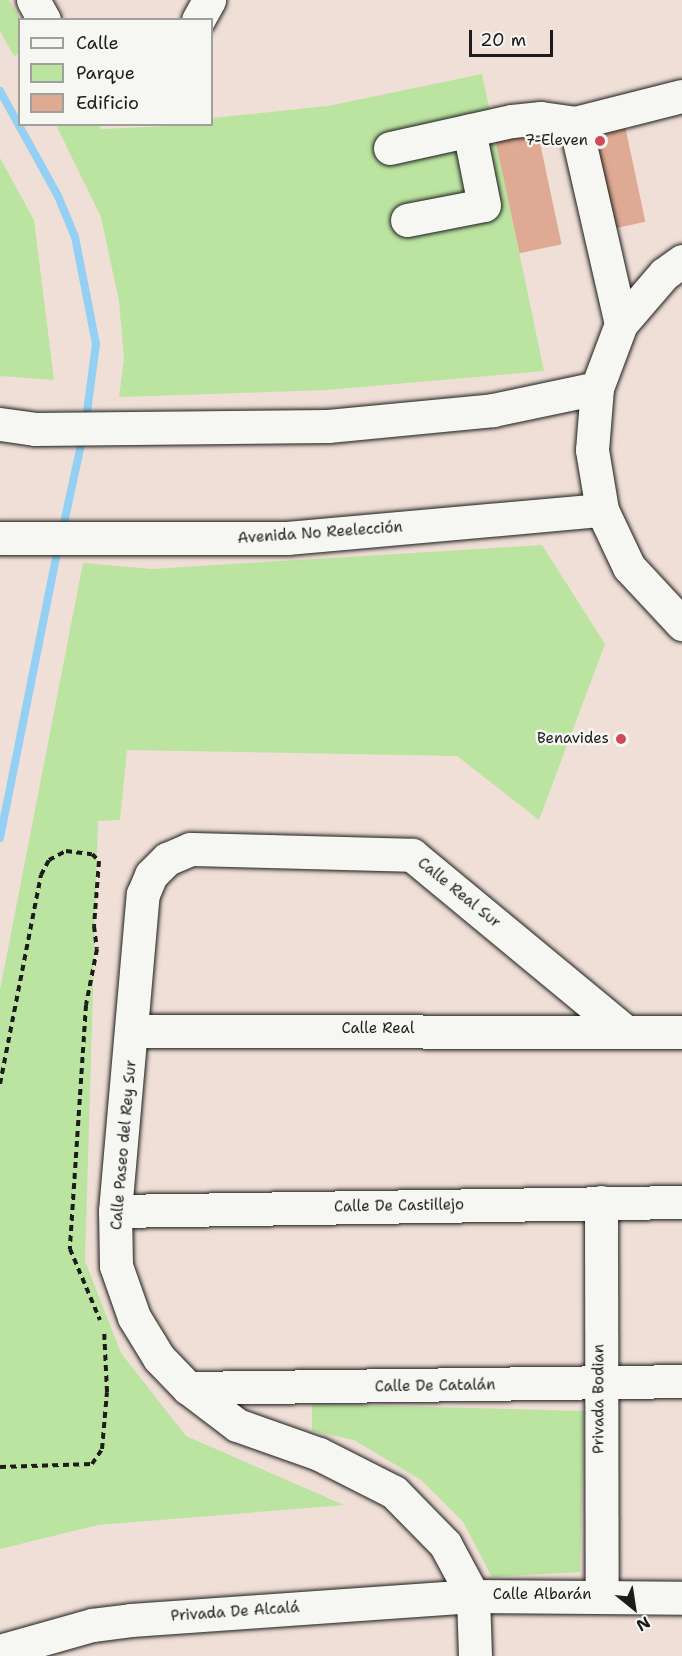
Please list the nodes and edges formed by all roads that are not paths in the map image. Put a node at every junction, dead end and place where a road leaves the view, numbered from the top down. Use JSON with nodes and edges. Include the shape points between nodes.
{"nodes":[{"id":1,"x":33,"y":0,"type":"edge"},
{"id":2,"x":209,"y":0,"type":"edge"},
{"id":3,"x":43,"y":18,"type":"edge"},
{"id":4,"x":199,"y":18,"type":"edge"},
{"id":5,"x":682,"y":96,"type":"edge"},
{"id":6,"x":575,"y":123,"type":"junction"},
{"id":7,"x":469,"y":130,"type":"junction"},
{"id":8,"x":390,"y":148,"type":"dead end"},
{"id":9,"x":407,"y":220,"type":"dead end"},
{"id":10,"x":682,"y":261,"type":"edge"},
{"id":11,"x":621,"y":324,"type":"junction"},
{"id":12,"x":597,"y":388,"type":"junction"},
{"id":13,"x":0,"y":424,"type":"edge"},
{"id":14,"x":602,"y":510,"type":"junction"},
{"id":15,"x":6,"y":539,"type":"edge"},
{"id":16,"x":682,"y":624,"type":"edge"},
{"id":17,"x":167,"y":859,"type":"joint"},
{"id":18,"x":621,"y":1028,"type":"junction"},
{"id":19,"x":134,"y":1031,"type":"junction"},
{"id":20,"x":682,"y":1032,"type":"edge"},
{"id":21,"x":601,"y":1202,"type":"junction"},
{"id":22,"x":682,"y":1202,"type":"edge"},
{"id":23,"x":115,"y":1211,"type":"junction"},
{"id":24,"x":682,"y":1381,"type":"edge"},
{"id":25,"x":598,"y":1384,"type":"junction"},
{"id":26,"x":188,"y":1388,"type":"junction"},
{"id":27,"x":602,"y":1595,"type":"junction"},
{"id":28,"x":473,"y":1596,"type":"junction"},
{"id":29,"x":682,"y":1598,"type":"edge"},
{"id":30,"x":0,"y":1651,"type":"edge"},
{"id":31,"x":475,"y":1656,"type":"edge"}],
"edges":[{"from":1,"to":3,"type":"street"},
{"from":2,"to":4,"type":"street"},
{"from":5,"to":6,"type":"street"},
{"from":6,"to":7,"type":"street","via":[[541,118]]},
{"from":6,"to":11,"type":"street"},
{"from":7,"to":8,"type":"street"},
{"from":7,"to":9,"type":"street","via":[[484,205]]},
{"from":10,"to":11,"type":"street","via":[[664,274]]},
{"from":11,"to":12,"type":"street"},
{"from":12,"to":13,"type":"street","via":[[493,410],[328,426],[36,429]]},
{"from":12,"to":14,"type":"street","via":[[592,450]]},
{"from":14,"to":15,"type":"street","name":"Avenida No Reelección","via":[[286,538]]},
{"from":14,"to":16,"type":"street","via":[[629,567]]},
{"from":17,"to":18,"type":"street","name":"Calle Real Sur","via":[[190,849],[412,855]]},
{"from":17,"to":19,"type":"street","name":"Calle Paseo del Rey Sur","via":[[151,875],[143,894]]},
{"from":18,"to":19,"type":"street","name":"Calle Real"},
{"from":18,"to":20,"type":"street"},
{"from":19,"to":23,"type":"street","name":"Calle Paseo del Rey Sur"},
{"from":21,"to":22,"type":"street","name":"Calle De Castillejo"},
{"from":21,"to":23,"type":"street","name":"Calle De Castillejo"},
{"from":21,"to":25,"type":"street","name":"Privada Bodian"},
{"from":23,"to":26,"type":"street","name":"Calle Paseo del Rey Sur","via":[[116,1266],[134,1317],[159,1358]]},
{"from":24,"to":25,"type":"street","name":"Calle De Catalán"},
{"from":25,"to":26,"type":"street","name":"Calle De Catalán"},
{"from":25,"to":27,"type":"street","name":"Privada Bodian"},
{"from":26,"to":28,"type":"street","name":"Calle Paseo del Rey Sur","via":[[237,1425],[319,1454],[394,1492],[445,1544]]},
{"from":27,"to":28,"type":"street","name":"Calle Albarán"},
{"from":27,"to":29,"type":"street","name":"Calle Albarán"},
{"from":28,"to":30,"type":"street","name":"Privada De Alcalá","via":[[92,1624]]},
{"from":28,"to":31,"type":"street","name":"Calle Paseo del Rey Sur"}]}
